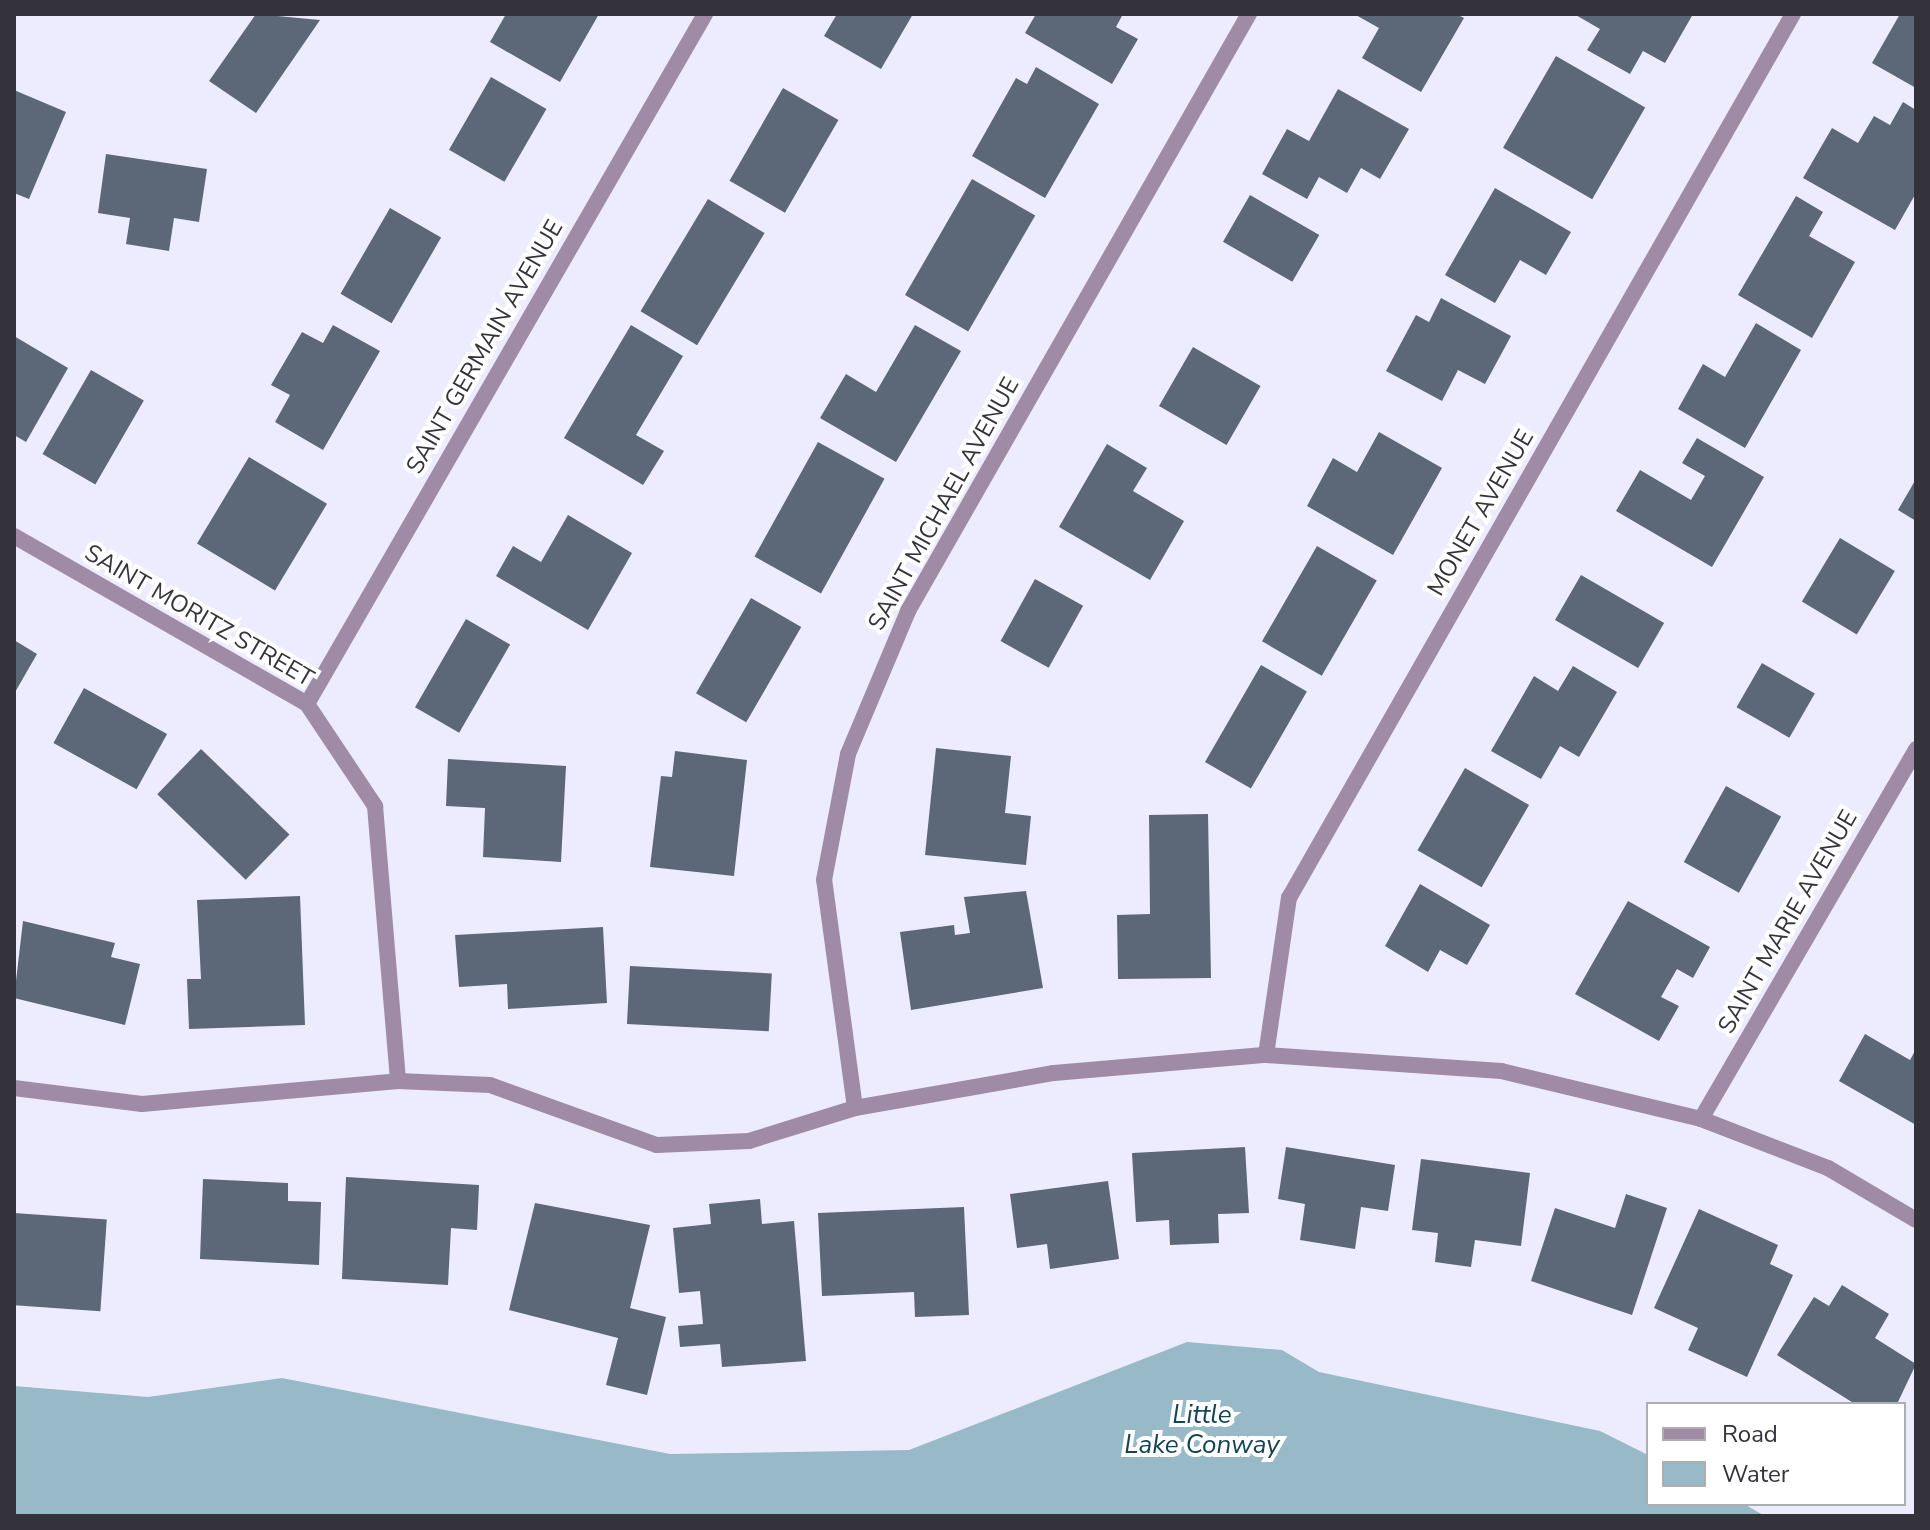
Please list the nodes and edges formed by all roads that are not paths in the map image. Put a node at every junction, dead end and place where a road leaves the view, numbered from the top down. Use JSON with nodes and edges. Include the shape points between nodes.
{"nodes":[{"id":1,"x":705,"y":14,"type":"edge"},
{"id":2,"x":1249,"y":14,"type":"edge"},
{"id":3,"x":1793,"y":14,"type":"edge"},
{"id":4,"x":14,"y":536,"type":"edge"},
{"id":5,"x":307,"y":704,"type":"junction"},
{"id":6,"x":1916,"y":749,"type":"edge"},
{"id":7,"x":1266,"y":1055,"type":"junction"},
{"id":8,"x":398,"y":1081,"type":"junction"},
{"id":9,"x":14,"y":1088,"type":"edge"},
{"id":10,"x":855,"y":1108,"type":"junction"},
{"id":11,"x":1701,"y":1119,"type":"junction"},
{"id":12,"x":1916,"y":1220,"type":"edge"}],
"edges":[{"from":1,"to":5,"type":"street","name":"SAINT GERMAIN AVENUE"},
{"from":2,"to":10,"type":"street","name":"SAINT MICHAEL AVENUE","via":[[908,611],[848,754],[824,880]]},
{"from":3,"to":7,"type":"street","name":"MONET AVENUE","via":[[1289,898]]},
{"from":4,"to":5,"type":"street","name":"SAINT MORITZ STREET"},
{"from":5,"to":8,"type":"street","name":"SAINT MORITZ STREET","via":[[375,806]]},
{"from":6,"to":11,"type":"street","name":"SAINT MARIE AVENUE"},
{"from":7,"to":10,"type":"street","via":[[1054,1073]]},
{"from":7,"to":11,"type":"street","via":[[1501,1071]]},
{"from":8,"to":9,"type":"street","via":[[142,1104]]},
{"from":8,"to":10,"type":"street","via":[[490,1085],[657,1145],[749,1141]]},
{"from":11,"to":12,"type":"street","via":[[1828,1168]]}]}
